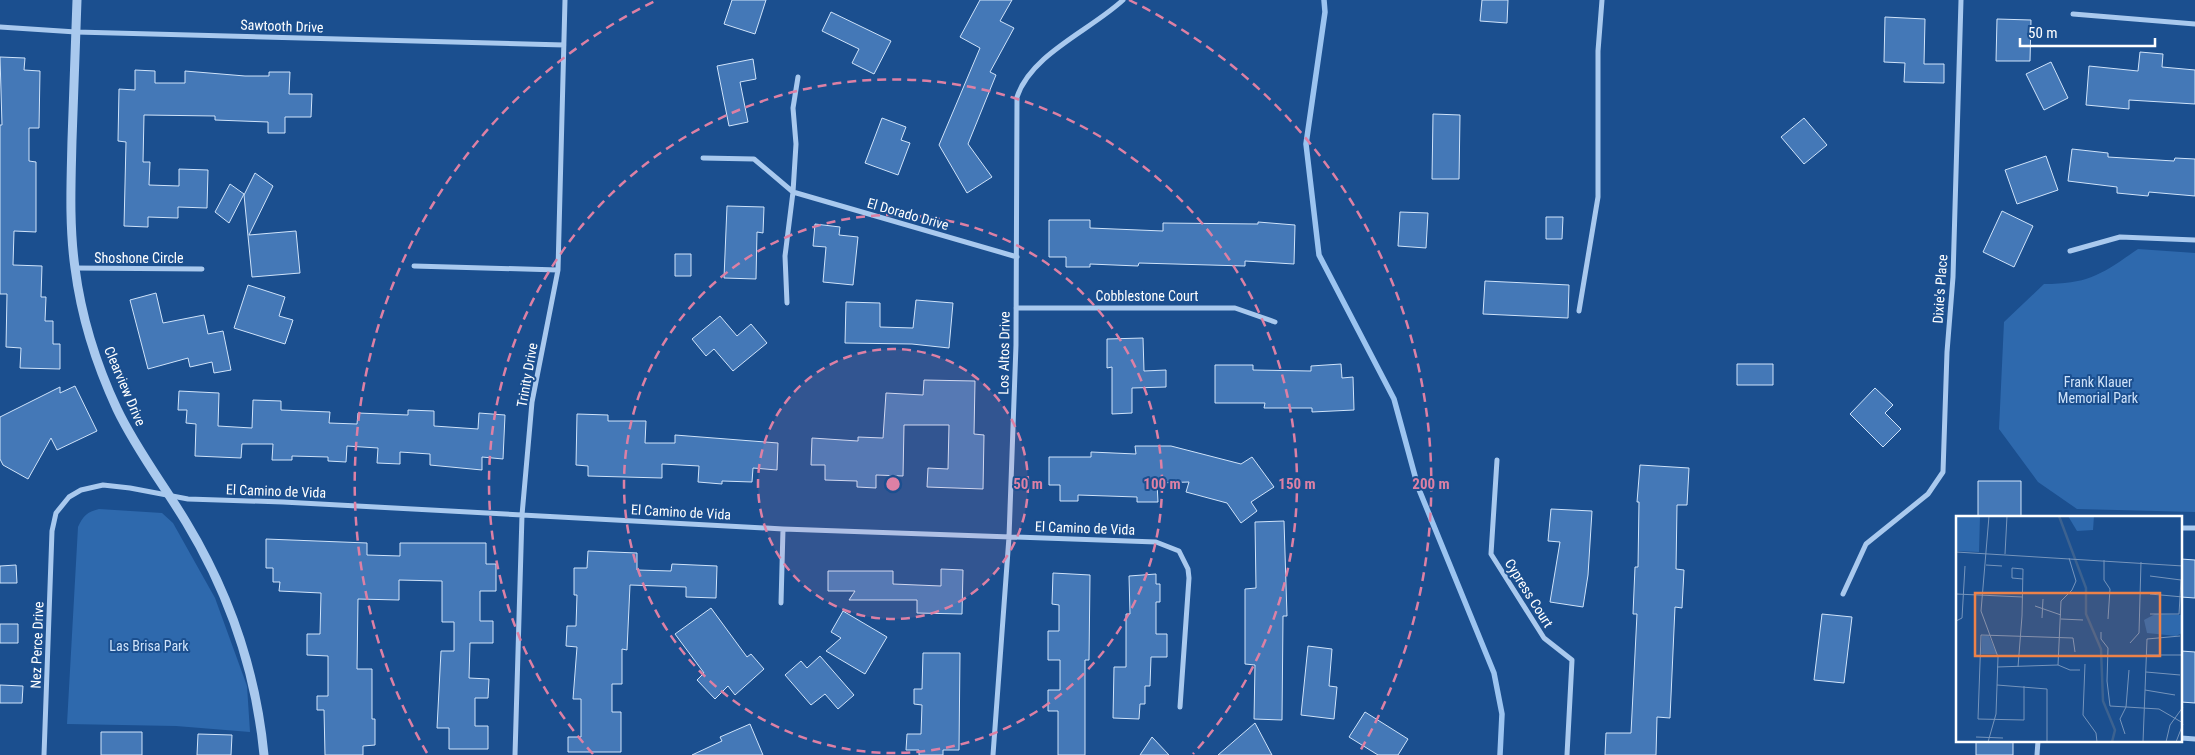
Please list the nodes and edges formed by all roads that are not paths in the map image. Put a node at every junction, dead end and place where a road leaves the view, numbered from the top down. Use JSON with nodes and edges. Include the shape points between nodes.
{"nodes":[{"id":1,"x":77,"y":0,"type":"edge"},
{"id":2,"x":565,"y":0,"type":"edge"},
{"id":3,"x":1123,"y":0,"type":"edge"},
{"id":4,"x":1602,"y":0,"type":"edge"},
{"id":5,"x":1961,"y":0,"type":"edge"},
{"id":6,"x":2072,"y":14,"type":"dead end"},
{"id":7,"x":2195,"y":24,"type":"edge"},
{"id":8,"x":0,"y":27,"type":"edge"},
{"id":9,"x":76,"y":32,"type":"junction"},
{"id":10,"x":564,"y":45,"type":"junction"},
{"id":11,"x":798,"y":77,"type":"dead end"},
{"id":12,"x":703,"y":158,"type":"dead end"},
{"id":13,"x":793,"y":192,"type":"junction"},
{"id":14,"x":2195,"y":240,"type":"edge"},
{"id":15,"x":2070,"y":251,"type":"dead end"},
{"id":16,"x":1016,"y":257,"type":"junction"},
{"id":17,"x":414,"y":266,"type":"dead end"},
{"id":18,"x":75,"y":268,"type":"junction"},
{"id":19,"x":202,"y":269,"type":"dead end"},
{"id":20,"x":558,"y":270,"type":"junction"},
{"id":21,"x":787,"y":303,"type":"dead end"},
{"id":22,"x":1016,"y":308,"type":"junction"},
{"id":23,"x":1579,"y":310,"type":"dead end"},
{"id":24,"x":1275,"y":322,"type":"dead end"},
{"id":25,"x":1497,"y":460,"type":"dead end"},
{"id":26,"x":171,"y":497,"type":"junction"},
{"id":27,"x":522,"y":515,"type":"junction"},
{"id":28,"x":2182,"y":528,"type":"edge"},
{"id":29,"x":2195,"y":528,"type":"edge"},
{"id":30,"x":783,"y":529,"type":"junction"},
{"id":31,"x":51,"y":536,"type":"joint"},
{"id":32,"x":1009,"y":536,"type":"junction"},
{"id":33,"x":1843,"y":594,"type":"dead end"},
{"id":34,"x":781,"y":603,"type":"dead end"},
{"id":35,"x":1180,"y":707,"type":"dead end"},
{"id":36,"x":2182,"y":738,"type":"edge"},
{"id":37,"x":2195,"y":739,"type":"edge"},
{"id":38,"x":2038,"y":742,"type":"edge"},
{"id":39,"x":44,"y":755,"type":"edge"},
{"id":40,"x":264,"y":755,"type":"edge"},
{"id":41,"x":515,"y":755,"type":"edge"},
{"id":42,"x":993,"y":755,"type":"edge"},
{"id":43,"x":1567,"y":755,"type":"edge"},
{"id":44,"x":2037,"y":755,"type":"edge"}],
"edges":[{"from":1,"to":9,"type":"street","name":"Clearview Drive"},
{"from":2,"to":10,"type":"street","name":"Trinity Drive"},
{"from":3,"to":16,"type":"street","name":"Los Altos Drive","via":[[1037,65],[1019,89],[1015,107]]},
{"from":4,"to":23,"type":"street","via":[[1598,51],[1598,197]]},
{"from":5,"to":33,"type":"street","name":"Dixie's Place","via":[[1943,472],[1928,494],[1866,544]]},
{"from":6,"to":7,"type":"street"},
{"from":8,"to":9,"type":"street","name":"Sawtooth Drive"},
{"from":9,"to":10,"type":"street","name":"Sawtooth Drive"},
{"from":9,"to":18,"type":"street","name":"Clearview Drive","via":[[70,218]]},
{"from":10,"to":20,"type":"street","name":"Trinity Drive"},
{"from":11,"to":13,"type":"street","via":[[793,108],[796,144]]},
{"from":12,"to":13,"type":"street","name":"El Dorado Drive","via":[[754,159]]},
{"from":13,"to":16,"type":"street","name":"El Dorado Drive"},
{"from":13,"to":21,"type":"street","via":[[786,256]]},
{"from":14,"to":15,"type":"street","via":[[2120,237]]},
{"from":16,"to":22,"type":"street","name":"Los Altos Drive"},
{"from":17,"to":20,"type":"street"},
{"from":18,"to":19,"type":"street","name":"Shoshone Circle"},
{"from":18,"to":26,"type":"street","name":"Clearview Drive","via":[[87,324],[117,408],[137,447]]},
{"from":20,"to":27,"type":"street","name":"Trinity Drive","via":[[532,402]]},
{"from":22,"to":24,"type":"street","name":"Cobblestone Court","via":[[1235,308]]},
{"from":22,"to":32,"type":"street","name":"Los Altos Drive"},
{"from":25,"to":43,"type":"street","name":"Cypress Court","via":[[1491,554],[1544,638],[1572,660]]},
{"from":26,"to":27,"type":"street","name":"El Camino de Vida"},
{"from":26,"to":31,"type":"street","name":"El Camino de Vida","via":[[112,486],[81,490],[69,497],[56,513]]},
{"from":26,"to":40,"type":"street","name":"Clearview Drive","via":[[214,573],[229,609],[255,693]]},
{"from":27,"to":30,"type":"street","name":"El Camino de Vida"},
{"from":27,"to":41,"type":"street","name":"Trinity Drive"},
{"from":28,"to":29,"type":"street"},
{"from":30,"to":32,"type":"street","name":"El Camino de Vida"},
{"from":30,"to":34,"type":"street"},
{"from":31,"to":39,"type":"street","name":"Nez Perce Drive"},
{"from":32,"to":35,"type":"street","name":"El Camino de Vida","via":[[1156,542],[1179,551],[1189,578]]},
{"from":32,"to":42,"type":"street","name":"Los Altos Drive"},
{"from":36,"to":37,"type":"street"},
{"from":38,"to":44,"type":"street"}]}
